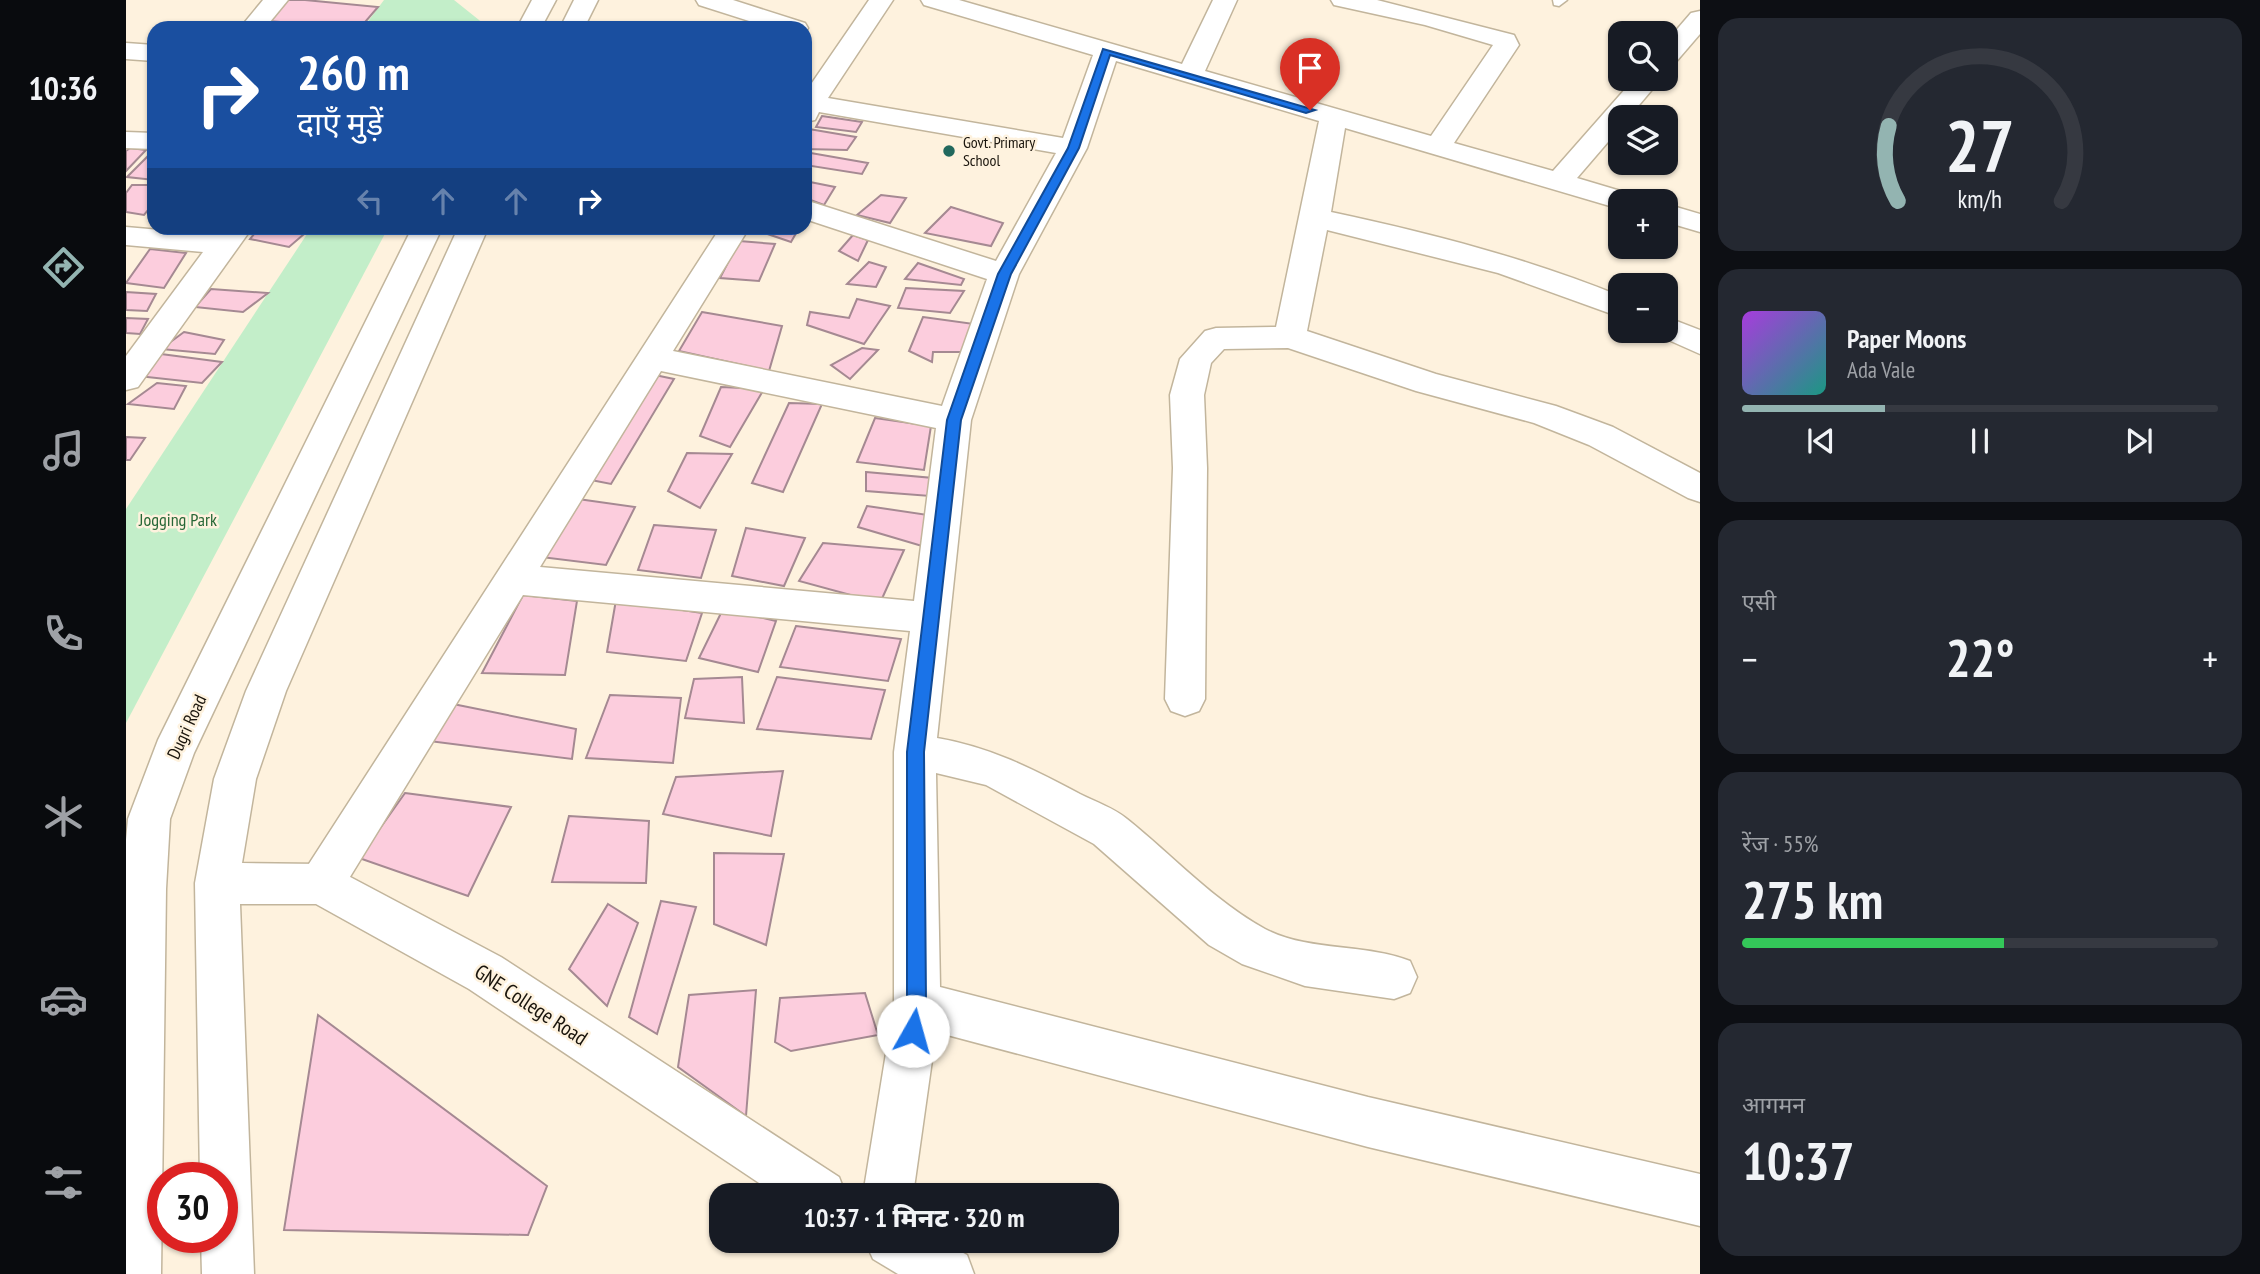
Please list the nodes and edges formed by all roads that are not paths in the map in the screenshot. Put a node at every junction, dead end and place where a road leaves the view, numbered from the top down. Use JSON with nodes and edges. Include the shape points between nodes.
{"nodes":[{"id":1,"x":276,"y":0,"type":"edge"},
{"id":2,"x":544,"y":0,"type":"edge"},
{"id":3,"x":586,"y":0,"type":"edge"},
{"id":4,"x":708,"y":0,"type":"edge"},
{"id":5,"x":881,"y":0,"type":"edge"},
{"id":6,"x":933,"y":0,"type":"edge"},
{"id":7,"x":1225,"y":0,"type":"edge"},
{"id":8,"x":1343,"y":0,"type":"edge"},
{"id":9,"x":1435,"y":9,"type":"edge"},
{"id":10,"x":1700,"y":18,"type":"edge"},
{"id":11,"x":258,"y":21,"type":"edge"},
{"id":12,"x":533,"y":21,"type":"edge"},
{"id":13,"x":576,"y":21,"type":"edge"},
{"id":14,"x":772,"y":21,"type":"edge"},
{"id":15,"x":818,"y":36,"type":"edge"},
{"id":16,"x":1678,"y":44,"type":"edge"},
{"id":17,"x":126,"y":51,"type":"edge"},
{"id":18,"x":1107,"y":51,"type":"junction"},
{"id":19,"x":147,"y":52,"type":"edge"},
{"id":20,"x":1190,"y":75,"type":"junction"},
{"id":21,"x":812,"y":84,"type":"edge"},
{"id":22,"x":1638,"y":91,"type":"edge"},
{"id":23,"x":812,"y":108,"type":"edge"},
{"id":24,"x":1334,"y":117,"type":"junction"},
{"id":25,"x":126,"y":140,"type":"edge"},
{"id":26,"x":147,"y":141,"type":"edge"},
{"id":27,"x":1437,"y":147,"type":"junction"},
{"id":28,"x":1073,"y":148,"type":"junction"},
{"id":29,"x":1559,"y":182,"type":"junction"},
{"id":30,"x":1608,"y":196,"type":"edge"},
{"id":31,"x":812,"y":211,"type":"edge"},
{"id":32,"x":1678,"y":217,"type":"edge"},
{"id":33,"x":1315,"y":218,"type":"junction"},
{"id":34,"x":1700,"y":223,"type":"edge"},
{"id":35,"x":424,"y":235,"type":"edge"},
{"id":36,"x":470,"y":235,"type":"edge"},
{"id":37,"x":730,"y":235,"type":"edge"},
{"id":38,"x":126,"y":236,"type":"edge"},
{"id":39,"x":230,"y":236,"type":"edge"},
{"id":40,"x":1004,"y":274,"type":"junction"},
{"id":41,"x":1608,"y":302,"type":"edge"},
{"id":42,"x":1678,"y":333,"type":"edge"},
{"id":43,"x":1290,"y":337,"type":"junction"},
{"id":44,"x":1700,"y":343,"type":"edge"},
{"id":45,"x":651,"y":358,"type":"junction"},
{"id":46,"x":132,"y":363,"type":"edge"},
{"id":47,"x":954,"y":420,"type":"junction"},
{"id":48,"x":1700,"y":489,"type":"edge"},
{"id":49,"x":513,"y":579,"type":"junction"},
{"id":50,"x":931,"y":618,"type":"junction"},
{"id":51,"x":1185,"y":699,"type":"dead end"},
{"id":52,"x":915,"y":752,"type":"junction"},
{"id":53,"x":217,"y":883,"type":"junction"},
{"id":54,"x":321,"y":884,"type":"junction"},
{"id":55,"x":1394,"y":977,"type":"dead end"},
{"id":56,"x":917,"y":1004,"type":"junction"},
{"id":57,"x":803,"y":1183,"type":"edge"},
{"id":58,"x":890,"y":1183,"type":"edge"},
{"id":59,"x":1700,"y":1199,"type":"edge"},
{"id":60,"x":912,"y":1253,"type":"edge"},
{"id":61,"x":135,"y":1274,"type":"edge"},
{"id":62,"x":228,"y":1274,"type":"edge"},
{"id":63,"x":948,"y":1274,"type":"edge"}],
"edges":[{"from":1,"to":11,"type":"street"},
{"from":2,"to":12,"type":"street"},
{"from":3,"to":13,"type":"street"},
{"from":4,"to":14,"type":"street"},
{"from":5,"to":15,"type":"street"},
{"from":6,"to":18,"type":"street"},
{"from":7,"to":20,"type":"street"},
{"from":8,"to":9,"type":"street"},
{"from":9,"to":27,"type":"street","via":[[1505,40],[1506,45]]},
{"from":10,"to":16,"type":"street"},
{"from":15,"to":21,"type":"street"},
{"from":17,"to":19,"type":"street"},
{"from":18,"to":20,"type":"street"},
{"from":18,"to":28,"type":"street"},
{"from":20,"to":24,"type":"street"},
{"from":22,"to":29,"type":"street"},
{"from":23,"to":28,"type":"street"},
{"from":24,"to":27,"type":"street"},
{"from":24,"to":33,"type":"street"},
{"from":25,"to":26,"type":"street"},
{"from":27,"to":29,"type":"street"},
{"from":28,"to":40,"type":"street"},
{"from":29,"to":30,"type":"street"},
{"from":31,"to":40,"type":"street"},
{"from":32,"to":34,"type":"street"},
{"from":33,"to":41,"type":"street","via":[[1509,265]]},
{"from":33,"to":43,"type":"street"},
{"from":35,"to":61,"type":"street","name":"Dugri Road","via":[[173,753],[149,819]]},
{"from":36,"to":53,"type":"street","via":[[266,691],[235,779]]},
{"from":37,"to":45,"type":"street"},
{"from":38,"to":39,"type":"street"},
{"from":39,"to":46,"type":"street"},
{"from":40,"to":47,"type":"street"},
{"from":42,"to":44,"type":"street"},
{"from":43,"to":48,"type":"street","via":[[1428,383],[1544,414],[1601,436]]},
{"from":43,"to":51,"type":"street","via":[[1216,340],[1196,359],[1187,395]]},
{"from":45,"to":47,"type":"street"},
{"from":45,"to":49,"type":"street"},
{"from":47,"to":50,"type":"street"},
{"from":49,"to":50,"type":"street"},
{"from":49,"to":54,"type":"street"},
{"from":50,"to":52,"type":"street"},
{"from":52,"to":55,"type":"street","via":[[998,771],[1099,824],[1225,930],[1258,949],[1305,964]]},
{"from":52,"to":56,"type":"street"},
{"from":53,"to":54,"type":"street","name":"GNE College Road"},
{"from":53,"to":62,"type":"street"},
{"from":54,"to":57,"type":"street","name":"GNE College Road","via":[[485,973]]},
{"from":56,"to":58,"type":"street"},
{"from":56,"to":59,"type":"street","via":[[1367,1122]]},
{"from":60,"to":63,"type":"street"}]}
